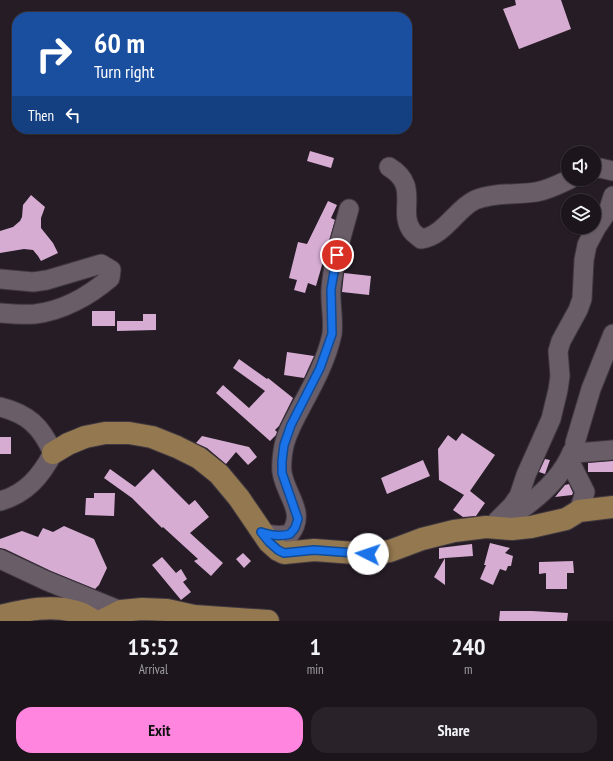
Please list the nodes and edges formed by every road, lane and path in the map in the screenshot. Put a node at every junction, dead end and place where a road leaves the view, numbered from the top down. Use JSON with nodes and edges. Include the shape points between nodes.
{"nodes":[{"id":1,"x":389,"y":168,"type":"dead end"},
{"id":2,"x":601,"y":168,"type":"edge"},
{"id":3,"x":613,"y":171,"type":"edge"},
{"id":4,"x":561,"y":183,"type":"edge"},
{"id":5,"x":613,"y":196,"type":"edge"},
{"id":6,"x":349,"y":209,"type":"dead end"},
{"id":7,"x":0,"y":279,"type":"edge"},
{"id":8,"x":0,"y":313,"type":"edge"},
{"id":9,"x":613,"y":334,"type":"edge"},
{"id":10,"x":0,"y":406,"type":"edge"},
{"id":11,"x":613,"y":450,"type":"edge"},
{"id":12,"x":53,"y":452,"type":"junction"},
{"id":13,"x":572,"y":456,"type":"junction"},
{"id":14,"x":0,"y":501,"type":"edge"},
{"id":15,"x":613,"y":508,"type":"edge"},
{"id":16,"x":579,"y":511,"type":"junction"},
{"id":17,"x":489,"y":525,"type":"junction"},
{"id":18,"x":261,"y":532,"type":"junction"},
{"id":19,"x":0,"y":559,"type":"edge"},
{"id":20,"x":121,"y":611,"type":"junction"},
{"id":21,"x":0,"y":616,"type":"edge"},
{"id":22,"x":94,"y":621,"type":"edge"},
{"id":23,"x":101,"y":621,"type":"edge"},
{"id":24,"x":268,"y":621,"type":"edge"}],
"edges":[{"from":1,"to":4,"type":"street","via":[[402,178],[407,221],[412,232],[421,239],[436,233],[466,205],[477,199],[537,192]]},
{"from":2,"to":3,"type":"street"},
{"from":5,"to":17,"type":"street","via":[[609,209],[587,245],[582,298],[558,351],[560,376],[551,419],[519,496],[512,506]]},
{"from":6,"to":18,"type":"street","via":[[331,289],[332,334],[320,368],[291,425],[284,445],[282,473],[298,519],[290,534],[273,536]]},
{"from":7,"to":8,"type":"street","via":[[33,282],[47,280],[101,264],[111,270],[110,278],[103,284],[75,302],[54,311],[34,314]]},
{"from":9,"to":13,"type":"street","via":[[591,389]]},
{"from":10,"to":12,"type":"street","via":[[31,420],[46,436]]},
{"from":11,"to":13,"type":"street"},
{"from":12,"to":14,"type":"street","via":[[45,469],[24,490]]},
{"from":12,"to":18,"type":"main road","via":[[85,437],[105,433],[129,433],[152,437],[199,458],[219,474],[239,498]]},
{"from":13,"to":16,"type":"street","via":[[584,492]]},
{"from":13,"to":17,"type":"street","via":[[550,486],[513,516]]},
{"from":15,"to":16,"type":"main road"},
{"from":16,"to":17,"type":"main road","via":[[566,518],[531,527],[512,529]]},
{"from":17,"to":18,"type":"main road","via":[[454,531],[390,551],[368,554],[314,550],[284,553]]},
{"from":19,"to":20,"type":"street"},
{"from":20,"to":23,"type":"main road"},
{"from":20,"to":24,"type":"main road","via":[[167,610],[194,616]]},
{"from":21,"to":22,"type":"main road","via":[[26,610],[60,608],[79,612]]}]}
